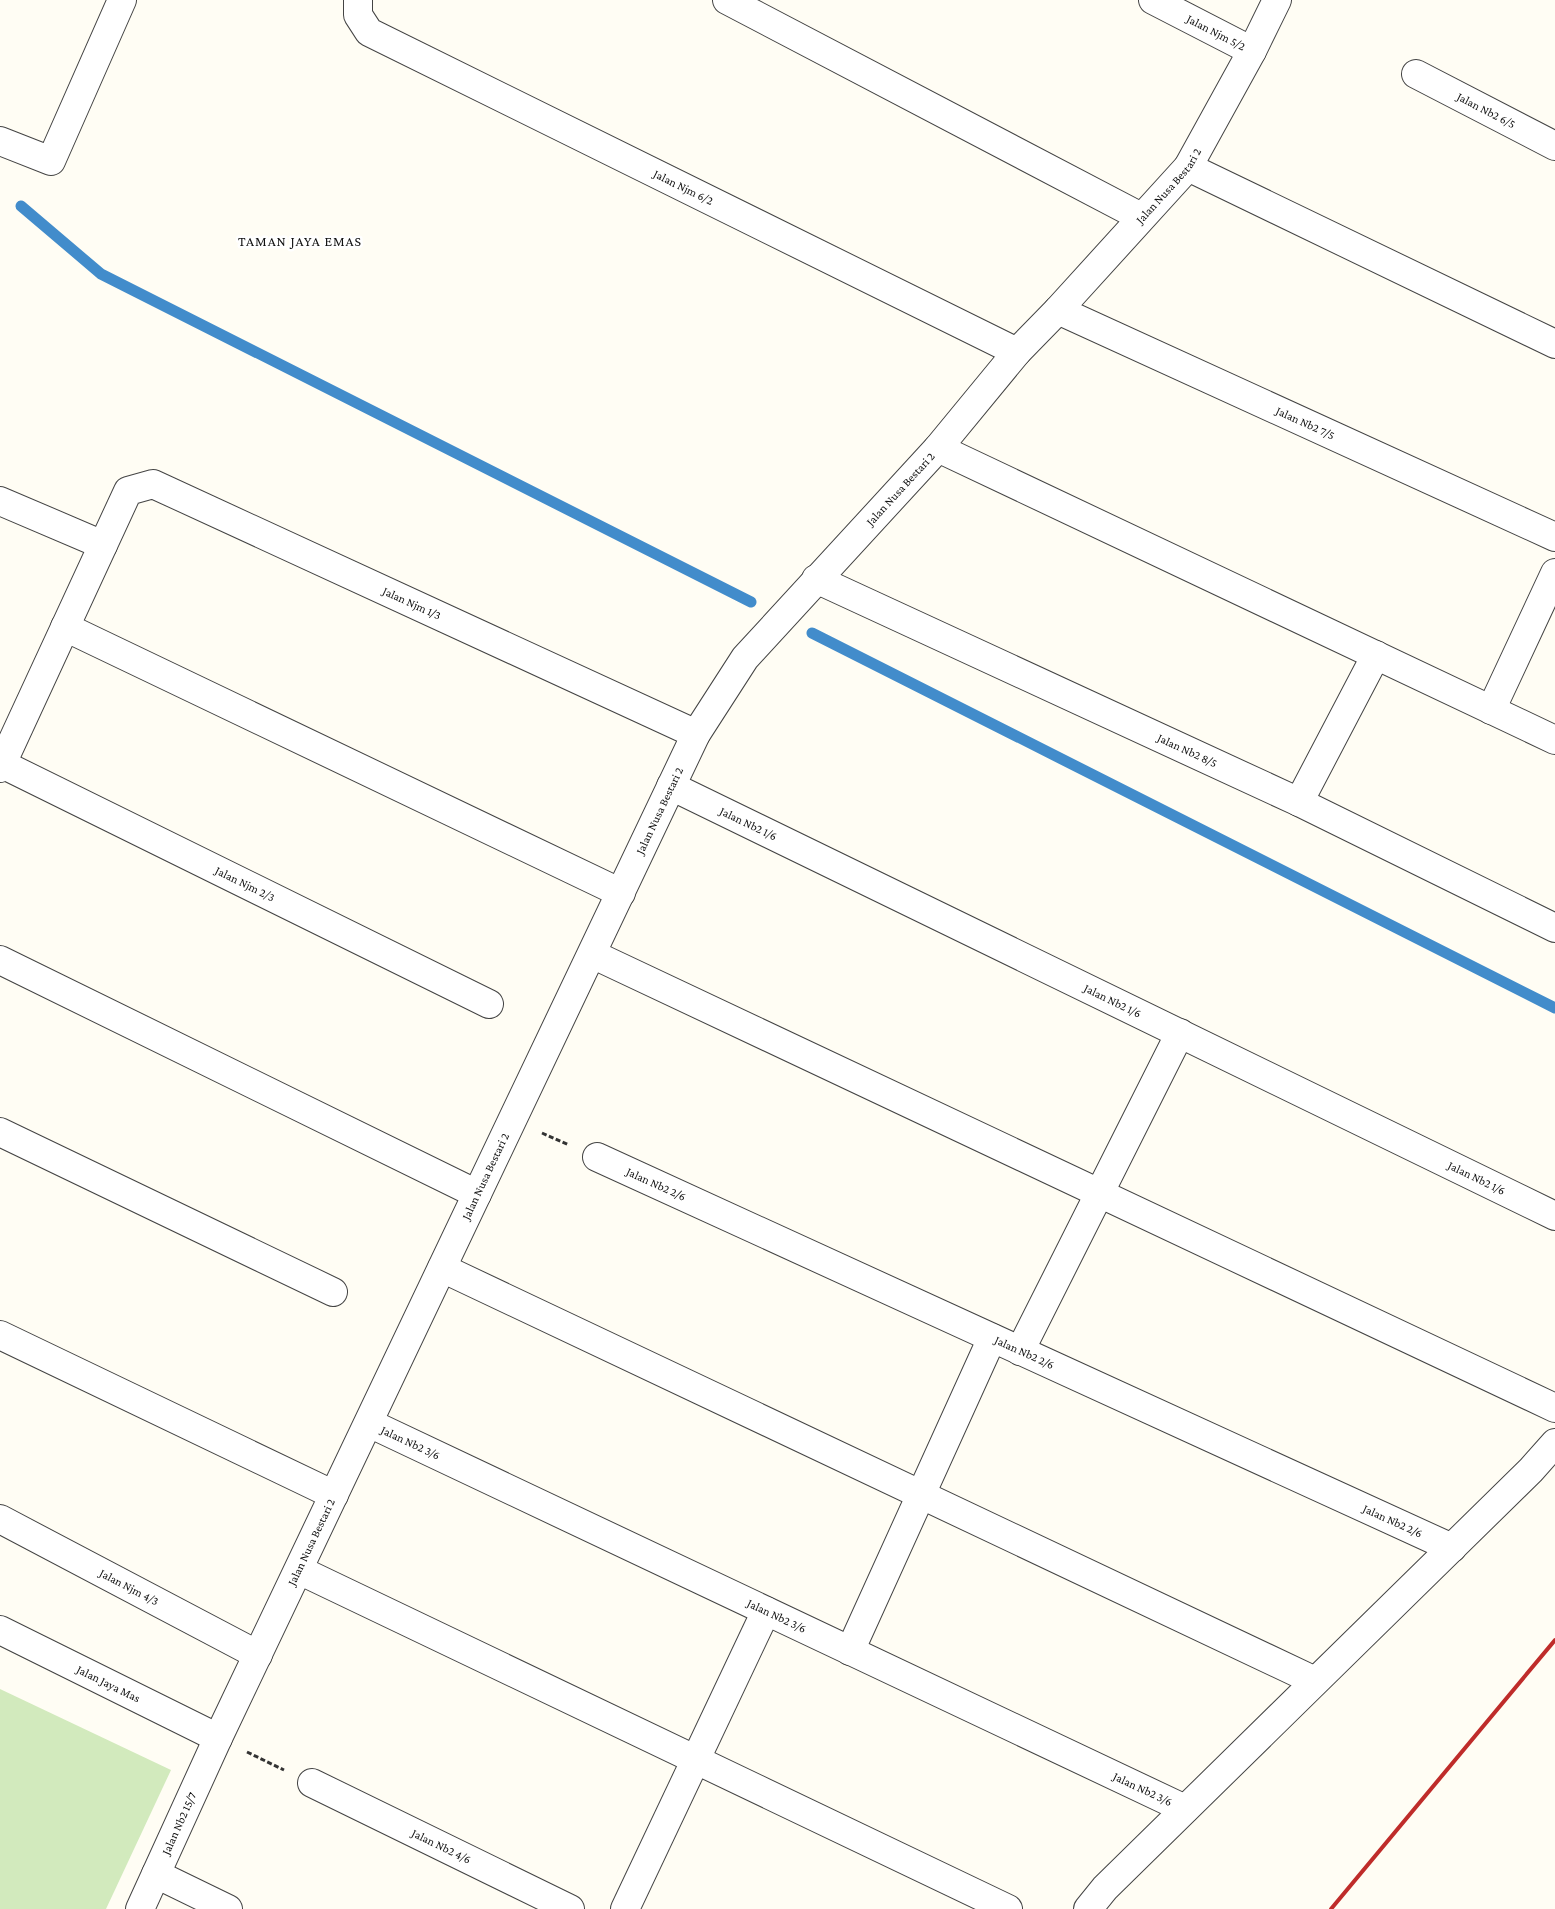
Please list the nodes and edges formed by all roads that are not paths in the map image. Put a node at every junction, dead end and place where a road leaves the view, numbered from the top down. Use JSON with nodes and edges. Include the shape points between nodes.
{"nodes":[{"id":1,"x":122,"y":0,"type":"edge"},
{"id":2,"x":727,"y":0,"type":"edge"},
{"id":3,"x":1153,"y":0,"type":"edge"},
{"id":4,"x":1277,"y":0,"type":"edge"},
{"id":5,"x":358,"y":8,"type":"edge"},
{"id":6,"x":1252,"y":51,"type":"junction"},
{"id":7,"x":1416,"y":74,"type":"dead end"},
{"id":8,"x":0,"y":141,"type":"edge"},
{"id":9,"x":1555,"y":146,"type":"edge"},
{"id":10,"x":1188,"y":168,"type":"junction"},
{"id":11,"x":1141,"y":217,"type":"junction"},
{"id":12,"x":1058,"y":310,"type":"junction"},
{"id":13,"x":1555,"y":344,"type":"edge"},
{"id":14,"x":1017,"y":352,"type":"junction"},
{"id":15,"x":938,"y":448,"type":"junction"},
{"id":16,"x":0,"y":501,"type":"edge"},
{"id":17,"x":1555,"y":537,"type":"edge"},
{"id":18,"x":103,"y":545,"type":"junction"},
{"id":19,"x":1555,"y":573,"type":"edge"},
{"id":20,"x":816,"y":579,"type":"junction"},
{"id":21,"x":65,"y":627,"type":"junction"},
{"id":22,"x":1376,"y":655,"type":"junction"},
{"id":23,"x":1491,"y":710,"type":"junction"},
{"id":24,"x":696,"y":734,"type":"junction"},
{"id":25,"x":1555,"y":740,"type":"edge"},
{"id":26,"x":1,"y":766,"type":"edge"},
{"id":27,"x":672,"y":786,"type":"junction"},
{"id":28,"x":1299,"y":802,"type":"junction"},
{"id":29,"x":620,"y":893,"type":"junction"},
{"id":30,"x":1555,"y":928,"type":"edge"},
{"id":31,"x":592,"y":954,"type":"junction"},
{"id":32,"x":0,"y":960,"type":"edge"},
{"id":33,"x":488,"y":1004,"type":"dead end"},
{"id":34,"x":1180,"y":1033,"type":"junction"},
{"id":35,"x":0,"y":1132,"type":"edge"},
{"id":36,"x":597,"y":1157,"type":"road end"},
{"id":37,"x":478,"y":1194,"type":"junction"},
{"id":38,"x":1100,"y":1194,"type":"junction"},
{"id":39,"x":1555,"y":1216,"type":"edge"},
{"id":40,"x":442,"y":1268,"type":"junction"},
{"id":41,"x":333,"y":1292,"type":"dead end"},
{"id":42,"x":0,"y":1335,"type":"edge"},
{"id":43,"x":992,"y":1338,"type":"junction"},
{"id":44,"x":1020,"y":1351,"type":"junction"},
{"id":45,"x":1555,"y":1408,"type":"edge"},
{"id":46,"x":369,"y":1423,"type":"junction"},
{"id":47,"x":1555,"y":1443,"type":"edge"},
{"id":48,"x":334,"y":1495,"type":"junction"},
{"id":49,"x":921,"y":1495,"type":"junction"},
{"id":50,"x":0,"y":1519,"type":"edge"},
{"id":51,"x":1452,"y":1548,"type":"junction"},
{"id":52,"x":299,"y":1570,"type":"junction"},
{"id":53,"x":766,"y":1611,"type":"junction"},
{"id":54,"x":0,"y":1630,"type":"edge"},
{"id":55,"x":850,"y":1651,"type":"junction"},
{"id":56,"x":258,"y":1655,"type":"junction"},
{"id":57,"x":1315,"y":1681,"type":"junction"},
{"id":58,"x":218,"y":1738,"type":"junction"},
{"id":59,"x":695,"y":1760,"type":"junction"},
{"id":60,"x":312,"y":1783,"type":"road end"},
{"id":61,"x":1185,"y":1809,"type":"junction"},
{"id":62,"x":156,"y":1874,"type":"junction"},
{"id":63,"x":140,"y":1909,"type":"edge"},
{"id":64,"x":228,"y":1909,"type":"edge"},
{"id":65,"x":570,"y":1909,"type":"edge"},
{"id":66,"x":625,"y":1909,"type":"edge"},
{"id":67,"x":1008,"y":1909,"type":"edge"},
{"id":68,"x":1088,"y":1909,"type":"edge"}],
"edges":[{"from":1,"to":8,"type":"street","via":[[52,161]]},
{"from":2,"to":11,"type":"street"},
{"from":3,"to":6,"type":"street","name":"Jalan Njm 5/2"},
{"from":4,"to":6,"type":"street","name":"Jalan Nusa Bestari 2"},
{"from":5,"to":14,"type":"street","name":"Jalan Njm 6/2","via":[[369,32]]},
{"from":6,"to":10,"type":"street","name":"Jalan Nusa Bestari 2"},
{"from":7,"to":9,"type":"street","name":"Jalan Nb2 6/5"},
{"from":10,"to":11,"type":"street","name":"Jalan Nusa Bestari 2"},
{"from":10,"to":13,"type":"street"},
{"from":11,"to":12,"type":"street","name":"Jalan Nusa Bestari 2"},
{"from":12,"to":14,"type":"street","name":"Jalan Nusa Bestari 2"},
{"from":12,"to":17,"type":"street","name":"Jalan Nb2 7/5"},
{"from":14,"to":15,"type":"street","name":"Jalan Nusa Bestari 2"},
{"from":15,"to":20,"type":"street","name":"Jalan Nusa Bestari 2"},
{"from":15,"to":22,"type":"street"},
{"from":16,"to":18,"type":"street"},
{"from":18,"to":21,"type":"street"},
{"from":18,"to":24,"type":"street","name":"Jalan Njm 1/3","via":[[128,491],[153,484]]},
{"from":19,"to":23,"type":"street"},
{"from":20,"to":24,"type":"street","name":"Jalan Nusa Bestari 2","via":[[744,658]]},
{"from":20,"to":28,"type":"street","name":"Jalan Nb2 8/5"},
{"from":21,"to":26,"type":"street"},
{"from":21,"to":29,"type":"street"},
{"from":22,"to":23,"type":"street"},
{"from":22,"to":28,"type":"street"},
{"from":23,"to":25,"type":"street"},
{"from":24,"to":27,"type":"street","name":"Jalan Nusa Bestari 2"},
{"from":26,"to":33,"type":"street","name":"Jalan Njm 2/3"},
{"from":27,"to":29,"type":"street","name":"Jalan Nusa Bestari 2"},
{"from":27,"to":34,"type":"street","name":"Jalan Nb2 1/6"},
{"from":28,"to":30,"type":"street","name":"Jalan Nb2 8/5"},
{"from":29,"to":31,"type":"street","name":"Jalan Nusa Bestari 2"},
{"from":31,"to":37,"type":"street","name":"Jalan Nusa Bestari 2"},
{"from":31,"to":38,"type":"street"},
{"from":32,"to":37,"type":"street"},
{"from":34,"to":38,"type":"street"},
{"from":34,"to":39,"type":"street","name":"Jalan Nb2 1/6"},
{"from":35,"to":41,"type":"street"},
{"from":36,"to":43,"type":"street","name":"Jalan Nb2 2/6"},
{"from":37,"to":40,"type":"street","name":"Jalan Nusa Bestari 2"},
{"from":38,"to":44,"type":"street"},
{"from":38,"to":45,"type":"street"},
{"from":40,"to":46,"type":"street","name":"Jalan Nusa Bestari 2"},
{"from":40,"to":49,"type":"street"},
{"from":42,"to":48,"type":"street"},
{"from":43,"to":44,"type":"street","name":"Jalan Nb2 2/6"},
{"from":43,"to":49,"type":"street"},
{"from":44,"to":51,"type":"street","name":"Jalan Nb2 2/6"},
{"from":46,"to":48,"type":"street","name":"Jalan Nusa Bestari 2"},
{"from":46,"to":53,"type":"street","name":"Jalan Nb2 3/6"},
{"from":47,"to":51,"type":"street"},
{"from":48,"to":52,"type":"street","name":"Jalan Nusa Bestari 2"},
{"from":49,"to":55,"type":"street"},
{"from":49,"to":57,"type":"street"},
{"from":50,"to":56,"type":"street","name":"Jalan Njm 4/3"},
{"from":51,"to":57,"type":"street"},
{"from":52,"to":56,"type":"street","name":"Jalan Nusa Bestari 2"},
{"from":52,"to":59,"type":"street"},
{"from":53,"to":55,"type":"street","name":"Jalan Nb2 3/6"},
{"from":53,"to":59,"type":"street"},
{"from":54,"to":58,"type":"street","name":"Jalan Jaya Mas"},
{"from":55,"to":61,"type":"street","name":"Jalan Nb2 3/6"},
{"from":56,"to":58,"type":"street","name":"Jalan Nusa Bestari 2"},
{"from":57,"to":61,"type":"street"},
{"from":58,"to":62,"type":"street","name":"Jalan Nb2 15/7"},
{"from":59,"to":66,"type":"street"},
{"from":59,"to":67,"type":"street"},
{"from":60,"to":65,"type":"street","name":"Jalan Nb2 4/6"},
{"from":61,"to":68,"type":"street"},
{"from":62,"to":63,"type":"street","name":"Jalan Nb2 15/7"},
{"from":62,"to":64,"type":"street"}]}
